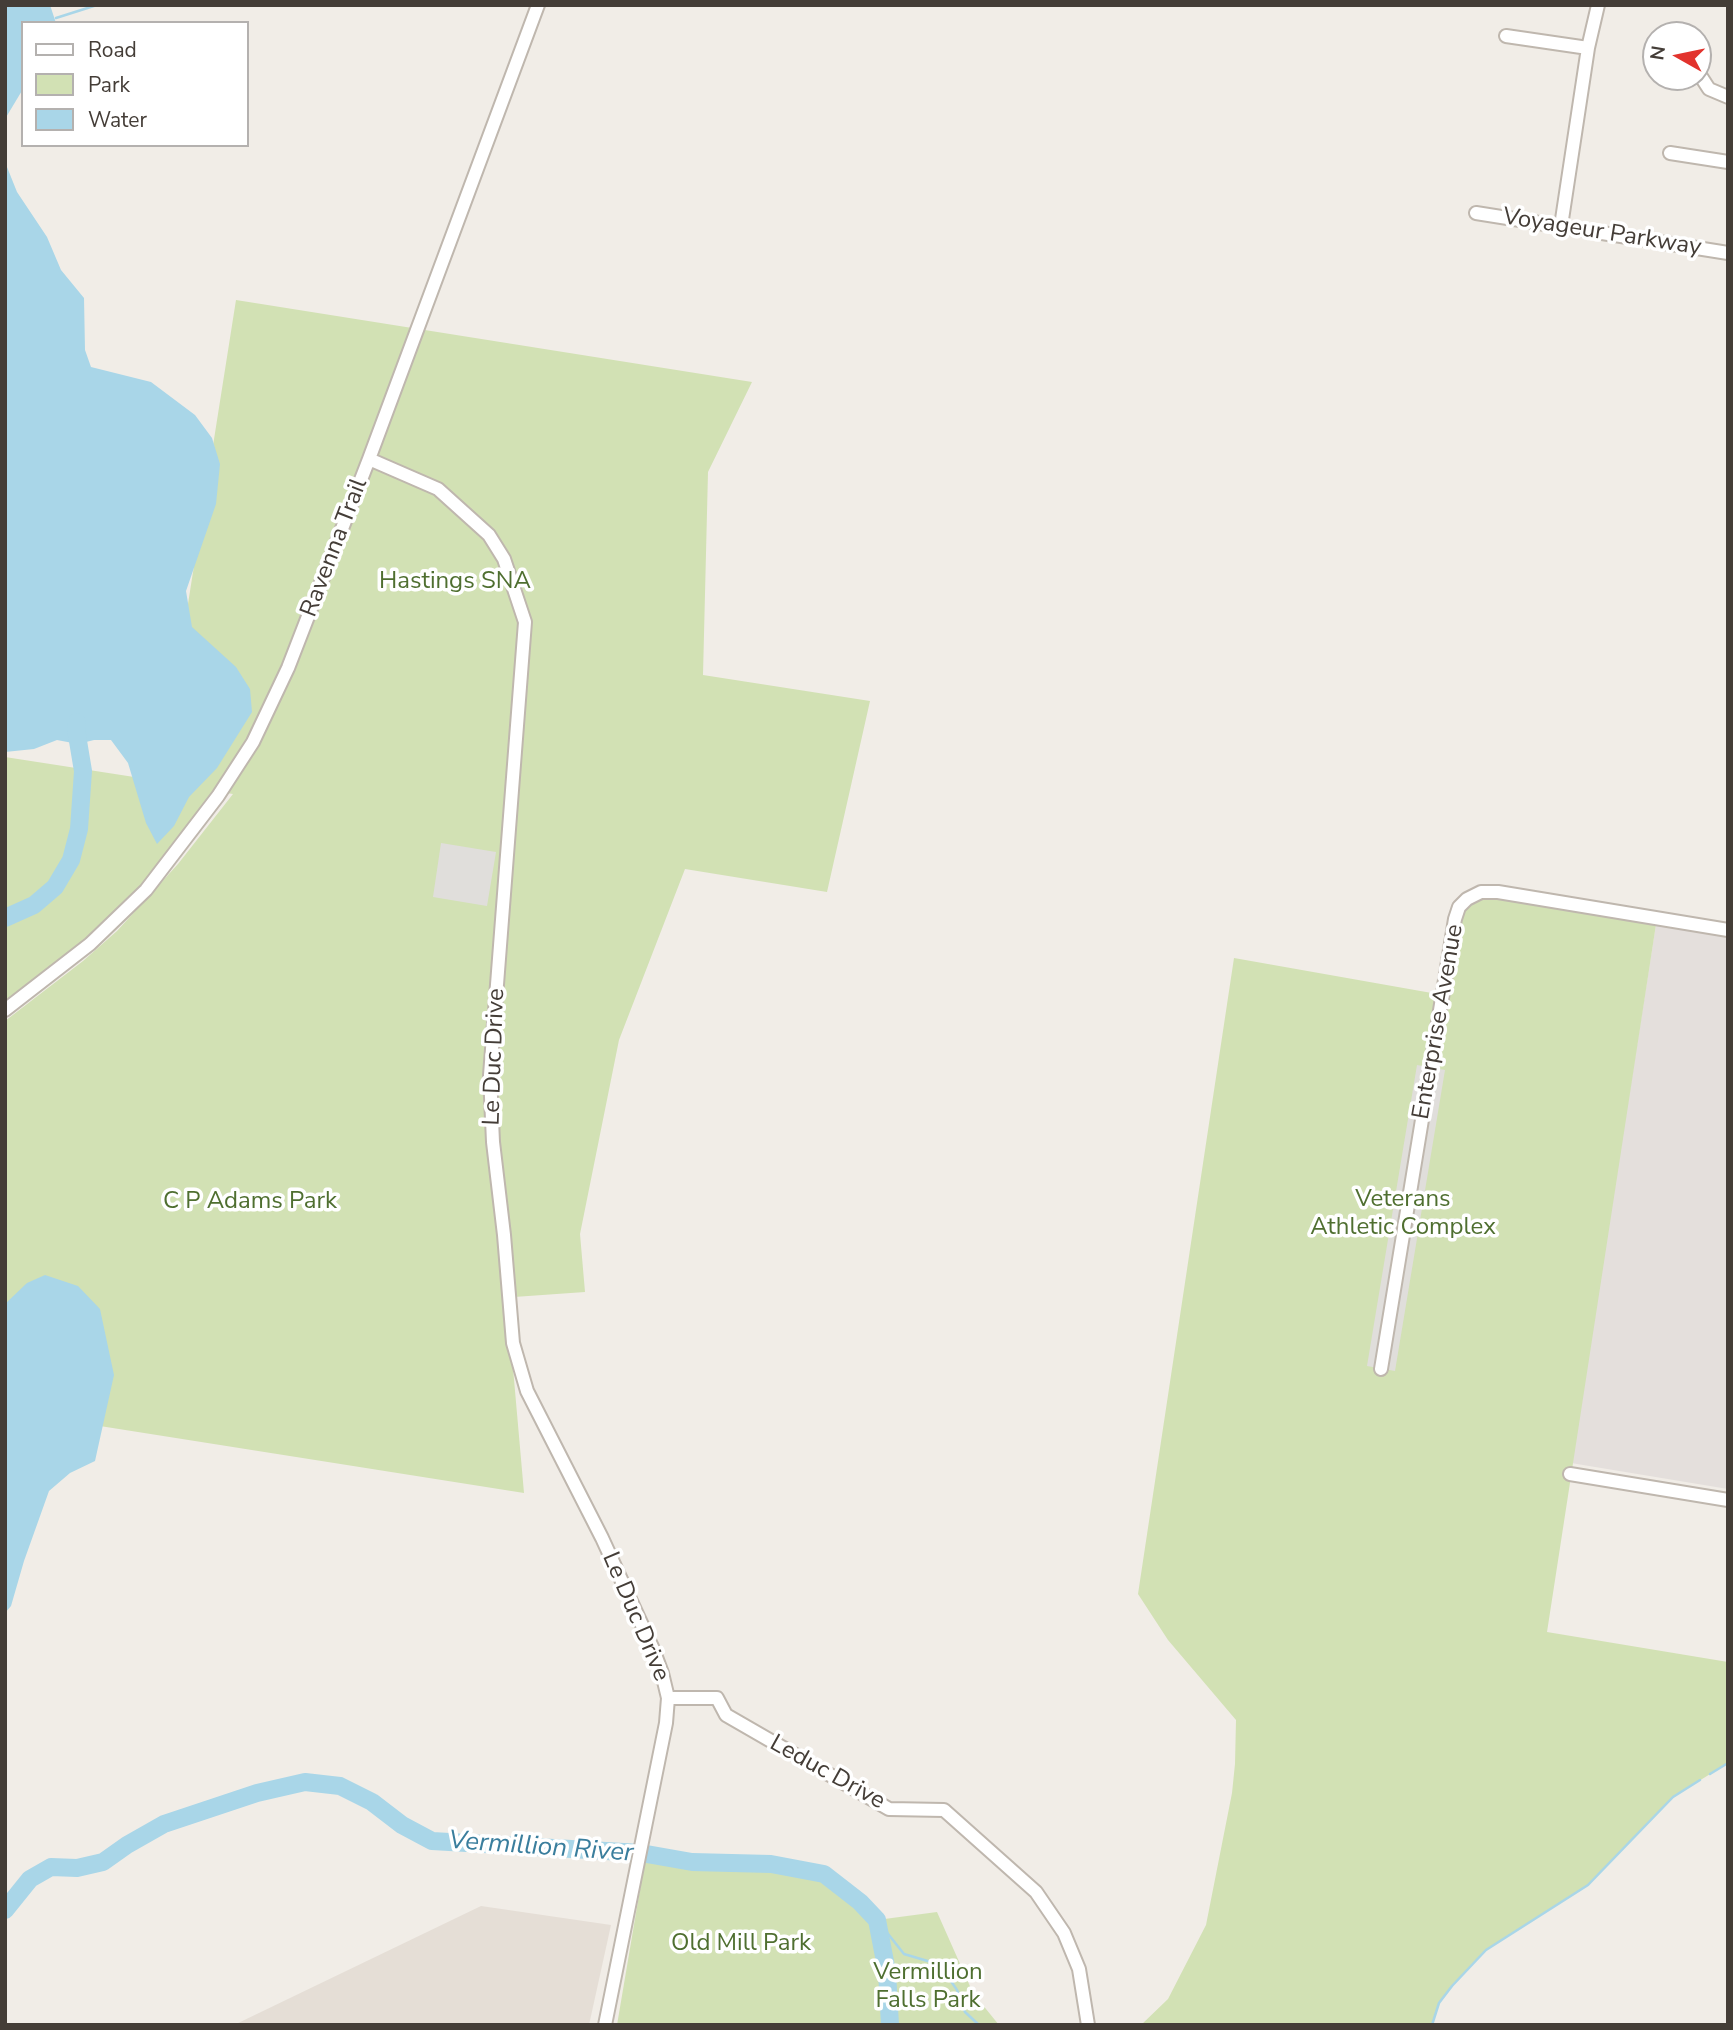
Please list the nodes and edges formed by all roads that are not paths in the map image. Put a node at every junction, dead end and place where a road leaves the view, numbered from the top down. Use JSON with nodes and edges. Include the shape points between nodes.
{"nodes":[{"id":1,"x":538,"y":5,"type":"edge"},
{"id":2,"x":1598,"y":5,"type":"edge"},
{"id":3,"x":1506,"y":36,"type":"dead end"},
{"id":4,"x":1588,"y":48,"type":"junction"},
{"id":5,"x":1670,"y":153,"type":"dead end"},
{"id":6,"x":1728,"y":162,"type":"edge"},
{"id":7,"x":1476,"y":213,"type":"dead end"},
{"id":8,"x":1560,"y":226,"type":"junction"},
{"id":9,"x":1728,"y":253,"type":"edge"},
{"id":10,"x":369,"y":459,"type":"junction"},
{"id":11,"x":1728,"y":930,"type":"edge"},
{"id":12,"x":5,"y":1010,"type":"edge"},
{"id":13,"x":1381,"y":1368,"type":"dead end"},
{"id":14,"x":1570,"y":1474,"type":"dead end"},
{"id":15,"x":1728,"y":1500,"type":"edge"},
{"id":16,"x":668,"y":1698,"type":"junction"},
{"id":17,"x":605,"y":2025,"type":"edge"},
{"id":18,"x":1088,"y":2025,"type":"edge"}],
"edges":[{"from":1,"to":10,"type":"street","name":"Ravenna Trail"},
{"from":2,"to":4,"type":"street"},
{"from":3,"to":4,"type":"street"},
{"from":4,"to":8,"type":"street"},
{"from":5,"to":6,"type":"street"},
{"from":7,"to":8,"type":"street","name":"Voyageur Parkway"},
{"from":8,"to":9,"type":"street","name":"Voyageur Parkway"},
{"from":10,"to":12,"type":"street","name":"Ravenna Trail","via":[[288,668],[253,743],[218,796],[146,890],[90,944]]},
{"from":10,"to":16,"type":"street","name":"Le Duc Drive","via":[[438,489],[489,535],[504,559],[525,622],[490,1074],[513,1343],[527,1391],[653,1649]]},
{"from":11,"to":13,"type":"street","name":"Enterprise Avenue","via":[[1498,892],[1481,892],[1459,907]]},
{"from":14,"to":15,"type":"street"},
{"from":16,"to":17,"type":"street"},
{"from":16,"to":18,"type":"street","name":"Leduc Drive","via":[[716,1698],[726,1715],[889,1809],[944,1810],[1036,1892],[1064,1933],[1079,1969]]}]}
